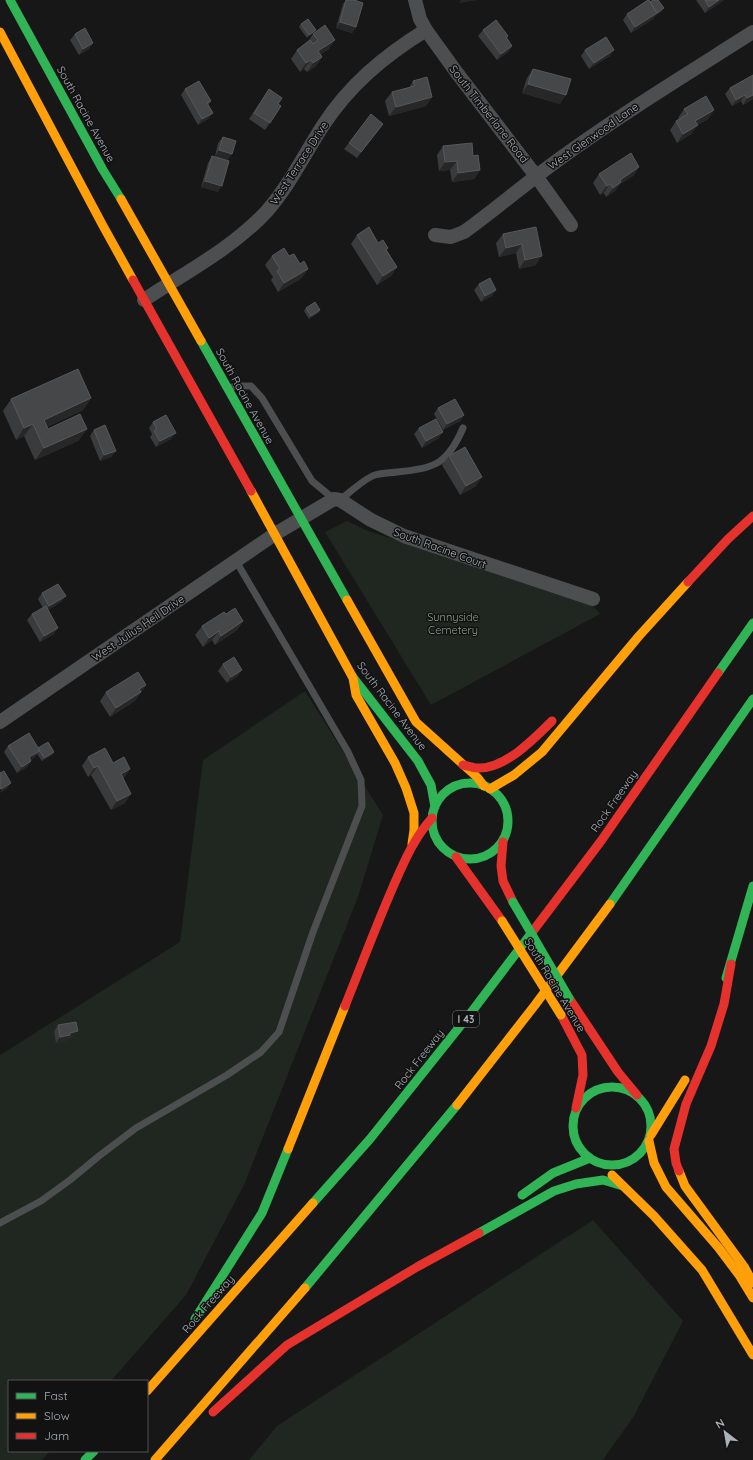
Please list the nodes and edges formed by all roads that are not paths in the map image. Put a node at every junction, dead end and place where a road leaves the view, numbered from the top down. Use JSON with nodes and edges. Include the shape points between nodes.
{"nodes":[{"id":1,"x":10,"y":0,"type":"edge"},
{"id":2,"x":415,"y":0,"type":"edge"},
{"id":3,"x":426,"y":30,"type":"junction"},
{"id":4,"x":27,"y":31,"type":"junction"},
{"id":5,"x":0,"y":32,"type":"edge"},
{"id":6,"x":753,"y":32,"type":"edge"},
{"id":7,"x":6,"y":44,"type":"junction"},
{"id":8,"x":536,"y":176,"type":"junction"},
{"id":9,"x":571,"y":224,"type":"dead end"},
{"id":10,"x":435,"y":235,"type":"dead end"},
{"id":11,"x":168,"y":284,"type":"junction"},
{"id":12,"x":144,"y":300,"type":"junction"},
{"id":13,"x":227,"y":388,"type":"junction"},
{"id":14,"x":463,"y":428,"type":"dead end"},
{"id":15,"x":337,"y":500,"type":"junction"},
{"id":16,"x":753,"y":516,"type":"edge"},
{"id":17,"x":301,"y":518,"type":"junction"},
{"id":18,"x":275,"y":534,"type":"junction"},
{"id":19,"x":236,"y":561,"type":"junction"},
{"id":20,"x":593,"y":600,"type":"dead end"},
{"id":21,"x":753,"y":623,"type":"edge"},
{"id":22,"x":639,"y":636,"type":"junction"},
{"id":23,"x":353,"y":678,"type":"junction"},
{"id":24,"x":576,"y":696,"type":"dead end"},
{"id":25,"x":753,"y":699,"type":"edge"},
{"id":26,"x":560,"y":713,"type":"dead end"},
{"id":27,"x":0,"y":722,"type":"edge"},
{"id":28,"x":464,"y":764,"type":"junction"},
{"id":29,"x":487,"y":788,"type":"junction"},
{"id":30,"x":435,"y":807,"type":"junction"},
{"id":31,"x":432,"y":818,"type":"junction"},
{"id":32,"x":502,"y":842,"type":"junction"},
{"id":33,"x":411,"y":847,"type":"junction"},
{"id":34,"x":456,"y":857,"type":"junction"},
{"id":35,"x":753,"y":886,"type":"edge"},
{"id":36,"x":731,"y":964,"type":"junction"},
{"id":37,"x":637,"y":1094,"type":"junction"},
{"id":38,"x":574,"y":1118,"type":"junction"},
{"id":39,"x":650,"y":1138,"type":"junction"},
{"id":40,"x":590,"y":1158,"type":"junction"},
{"id":41,"x":600,"y":1163,"type":"junction"},
{"id":42,"x":623,"y":1186,"type":"junction"},
{"id":43,"x":515,"y":1201,"type":"dead end"},
{"id":44,"x":502,"y":1210,"type":"dead end"},
{"id":45,"x":0,"y":1223,"type":"edge"},
{"id":46,"x":417,"y":1268,"type":"junction"},
{"id":47,"x":753,"y":1283,"type":"edge"},
{"id":48,"x":753,"y":1298,"type":"edge"},
{"id":49,"x":190,"y":1324,"type":"dead end"},
{"id":50,"x":171,"y":1350,"type":"dead end"},
{"id":51,"x":753,"y":1355,"type":"edge"},
{"id":52,"x":148,"y":1380,"type":"edge"},
{"id":53,"x":148,"y":1390,"type":"edge"},
{"id":54,"x":206,"y":1418,"type":"dead end"},
{"id":55,"x":195,"y":1428,"type":"dead end"},
{"id":56,"x":93,"y":1452,"type":"edge"},
{"id":57,"x":86,"y":1460,"type":"edge"},
{"id":58,"x":155,"y":1460,"type":"edge"},
{"id":59,"x":161,"y":1460,"type":"edge"}],
"edges":[{"from":1,"to":4,"type":"main road","name":"South Racine Avenue"},
{"from":2,"to":3,"type":"street","name":"South Timberlane Road"},
{"from":3,"to":8,"type":"street","name":"South Timberlane Road"},
{"from":3,"to":11,"type":"street","name":"West Terrace Drive","via":[[378,63],[352,88],[323,126],[283,190],[249,228]]},
{"from":4,"to":7,"type":"main road"},
{"from":4,"to":11,"type":"main road","name":"South Racine Avenue"},
{"from":5,"to":7,"type":"main road","name":"South Racine Avenue"},
{"from":6,"to":8,"type":"street","name":"West Glenwood Lane","via":[[611,123]]},
{"from":7,"to":12,"type":"main road","name":"South Racine Avenue"},
{"from":8,"to":9,"type":"street","name":"South Timberlane Road"},
{"from":8,"to":10,"type":"street","name":"West Glenwood Lane","via":[[464,232],[450,237]]},
{"from":11,"to":12,"type":"street","name":"West Terrace Drive"},
{"from":11,"to":13,"type":"main road","name":"South Racine Avenue"},
{"from":12,"to":18,"type":"main road","name":"South Racine Avenue"},
{"from":13,"to":15,"type":"lane","via":[[251,386],[262,398],[312,481]]},
{"from":13,"to":17,"type":"main road","name":"South Racine Avenue"},
{"from":14,"to":15,"type":"lane","via":[[450,452],[440,462],[415,470],[374,475]]},
{"from":15,"to":17,"type":"street"},
{"from":15,"to":20,"type":"street","name":"South Racine Court","via":[[404,536]]},
{"from":16,"to":22,"type":"main road","via":[[728,539]]},
{"from":17,"to":18,"type":"street"},
{"from":17,"to":28,"type":"main road","name":"South Racine Avenue","via":[[416,722]]},
{"from":18,"to":19,"type":"street","name":"West Julius Heil Drive"},
{"from":18,"to":23,"type":"main road","name":"South Racine Avenue"},
{"from":19,"to":27,"type":"street","name":"West Julius Heil Drive"},
{"from":19,"to":45,"type":"lane","via":[[348,752],[361,780],[362,806],[313,932],[278,1032],[261,1052],[136,1128],[70,1180]]},
{"from":21,"to":53,"type":"main road","name":"Rock Freeway","number":"I 43","via":[[601,841],[464,1022],[370,1139]]},
{"from":22,"to":24,"type":"main road"},
{"from":22,"to":29,"type":"main road","via":[[542,752],[514,775]]},
{"from":23,"to":30,"type":"main road","name":"South Racine Avenue","via":[[418,761],[431,785]]},
{"from":23,"to":33,"type":"main road","via":[[356,695],[395,763],[406,788],[414,813]]},
{"from":25,"to":58,"type":"main road","via":[[641,861],[459,1102],[301,1294]]},
{"from":26,"to":28,"type":"main road","via":[[534,739],[502,762],[480,769]]},
{"from":28,"to":29,"type":"main road","name":"South Racine Avenue"},
{"from":29,"to":30,"type":"main road","via":[[474,784],[455,787],[447,792]]},
{"from":29,"to":32,"type":"main road","via":[[500,797],[506,807],[508,825]]},
{"from":30,"to":31,"type":"main road"},
{"from":31,"to":33,"type":"main road"},
{"from":31,"to":34,"type":"main road","via":[[438,842]]},
{"from":32,"to":34,"type":"main road","via":[[494,852],[482,858],[469,860]]},
{"from":32,"to":37,"type":"main road","name":"South Racine Avenue","bridge":true,"via":[[503,881],[513,902],[569,998],[618,1072]]},
{"from":33,"to":49,"type":"main road","via":[[384,908],[262,1213],[205,1305]]},
{"from":34,"to":38,"type":"main road","name":"South Racine Avenue","bridge":true,"via":[[502,921],[561,1015],[582,1056],[583,1075]]},
{"from":35,"to":36,"type":"main road"},
{"from":36,"to":39,"type":"main road","via":[[701,1049],[679,1092]]},
{"from":36,"to":47,"type":"main road","via":[[724,1004],[711,1046],[686,1104],[674,1149],[676,1163],[685,1186],[745,1268]]},
{"from":37,"to":38,"type":"main road","via":[[625,1088],[599,1088],[587,1095],[578,1105]]},
{"from":37,"to":39,"type":"main road","via":[[650,1114]]},
{"from":38,"to":40,"type":"main road","via":[[576,1140],[581,1151]]},
{"from":39,"to":41,"type":"main road","via":[[639,1154],[626,1163]]},
{"from":39,"to":48,"type":"main road","via":[[654,1163],[666,1187],[718,1247]]},
{"from":40,"to":41,"type":"main road"},
{"from":40,"to":43,"type":"main road","via":[[553,1173]]},
{"from":41,"to":42,"type":"main road"},
{"from":42,"to":46,"type":"main road","via":[[603,1180],[576,1184],[554,1191]]},
{"from":42,"to":51,"type":"main road","via":[[659,1221],[702,1270]]},
{"from":44,"to":46,"type":"main road"},
{"from":46,"to":54,"type":"main road","via":[[287,1344]]},
{"from":50,"to":52,"type":"main road"},
{"from":55,"to":59,"type":"main road"},
{"from":56,"to":57,"type":"main road"}]}
